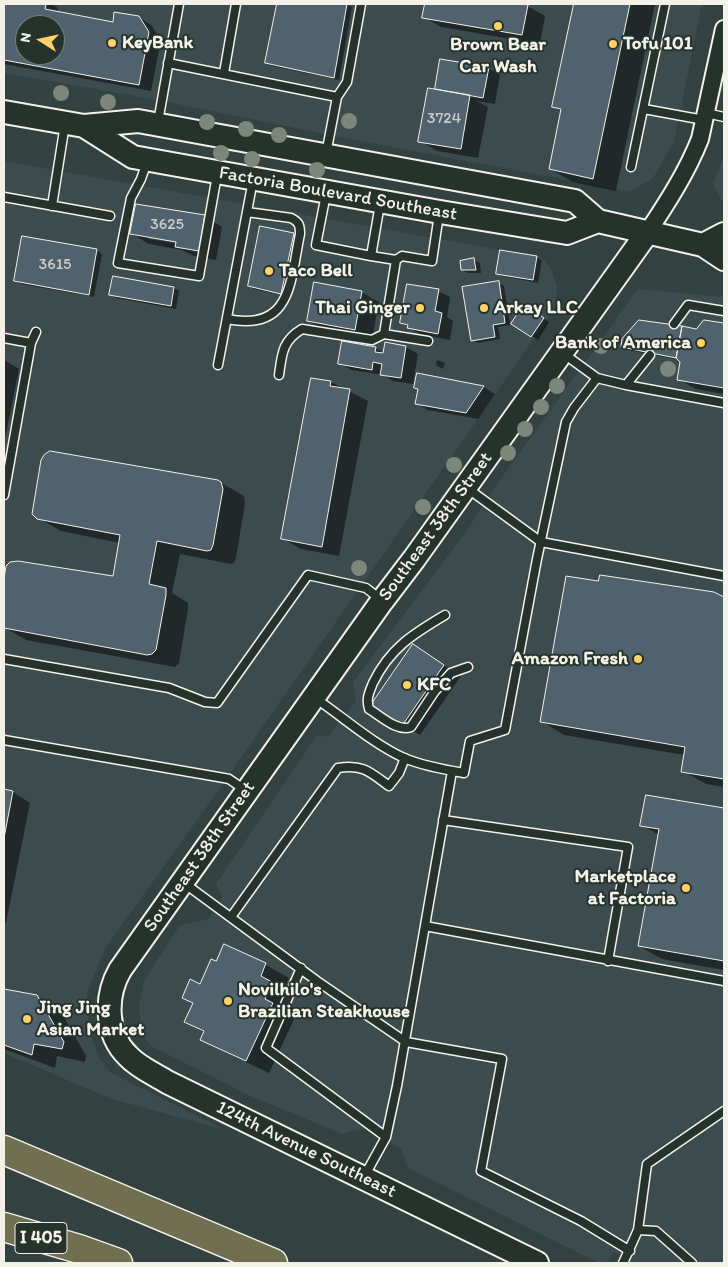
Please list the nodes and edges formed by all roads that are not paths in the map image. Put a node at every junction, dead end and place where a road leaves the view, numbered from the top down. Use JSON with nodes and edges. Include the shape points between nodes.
{"nodes":[{"id":1,"x":179,"y":4,"type":"edge"},
{"id":2,"x":236,"y":4,"type":"edge"},
{"id":3,"x":361,"y":4,"type":"edge"},
{"id":4,"x":665,"y":4,"type":"edge"},
{"id":5,"x":724,"y":29,"type":"edge"},
{"id":6,"x":168,"y":63,"type":"junction"},
{"id":7,"x":224,"y":73,"type":"junction"},
{"id":8,"x":337,"y":97,"type":"junction"},
{"id":9,"x":644,"y":109,"type":"junction"},
{"id":10,"x":4,"y":112,"type":"edge"},
{"id":11,"x":705,"y":117,"type":"junction"},
{"id":12,"x":724,"y":117,"type":"edge"},
{"id":13,"x":75,"y":124,"type":"junction"},
{"id":14,"x":158,"y":124,"type":"junction"},
{"id":15,"x":326,"y":156,"type":"junction"},
{"id":16,"x":148,"y":160,"type":"junction"},
{"id":17,"x":632,"y":167,"type":"dead end"},
{"id":18,"x":218,"y":172,"type":"junction"},
{"id":19,"x":253,"y":178,"type":"junction"},
{"id":20,"x":327,"y":192,"type":"junction"},
{"id":21,"x":4,"y":197,"type":"edge"},
{"id":22,"x":380,"y":201,"type":"junction"},
{"id":23,"x":52,"y":206,"type":"junction"},
{"id":24,"x":247,"y":212,"type":"junction"},
{"id":25,"x":440,"y":212,"type":"junction"},
{"id":26,"x":110,"y":216,"type":"dead end"},
{"id":27,"x":598,"y":221,"type":"junction"},
{"id":28,"x":647,"y":233,"type":"junction"},
{"id":29,"x":724,"y":234,"type":"edge"},
{"id":30,"x":703,"y":245,"type":"junction"},
{"id":31,"x":371,"y":256,"type":"junction"},
{"id":32,"x":396,"y":260,"type":"junction"},
{"id":33,"x":724,"y":260,"type":"edge"},
{"id":34,"x":724,"y":311,"type":"edge"},
{"id":35,"x":227,"y":319,"type":"junction"},
{"id":36,"x":674,"y":324,"type":"dead end"},
{"id":37,"x":36,"y":332,"type":"dead end"},
{"id":38,"x":384,"y":334,"type":"junction"},
{"id":39,"x":4,"y":338,"type":"edge"},
{"id":40,"x":428,"y":341,"type":"dead end"},
{"id":41,"x":31,"y":343,"type":"junction"},
{"id":42,"x":562,"y":353,"type":"junction"},
{"id":43,"x":650,"y":355,"type":"dead end"},
{"id":44,"x":218,"y":365,"type":"dead end"},
{"id":45,"x":279,"y":375,"type":"dead end"},
{"id":46,"x":597,"y":378,"type":"junction"},
{"id":47,"x":626,"y":385,"type":"junction"},
{"id":48,"x":724,"y":403,"type":"edge"},
{"id":49,"x":465,"y":487,"type":"junction"},
{"id":50,"x":4,"y":495,"type":"edge"},
{"id":51,"x":541,"y":542,"type":"junction"},
{"id":52,"x":724,"y":576,"type":"edge"},
{"id":53,"x":382,"y":601,"type":"junction"},
{"id":54,"x":445,"y":615,"type":"dead end"},
{"id":55,"x":4,"y":659,"type":"edge"},
{"id":56,"x":468,"y":667,"type":"dead end"},
{"id":57,"x":314,"y":697,"type":"junction"},
{"id":58,"x":4,"y":740,"type":"edge"},
{"id":59,"x":405,"y":758,"type":"junction"},
{"id":60,"x":452,"y":771,"type":"junction"},
{"id":61,"x":246,"y":791,"type":"junction"},
{"id":62,"x":443,"y":820,"type":"junction"},
{"id":63,"x":183,"y":883,"type":"junction"},
{"id":64,"x":231,"y":917,"type":"junction"},
{"id":65,"x":425,"y":926,"type":"junction"},
{"id":66,"x":608,"y":960,"type":"junction"},
{"id":67,"x":301,"y":968,"type":"junction"},
{"id":68,"x":724,"y":981,"type":"edge"},
{"id":69,"x":110,"y":1007,"type":"joint"},
{"id":70,"x":406,"y":1042,"type":"junction"},
{"id":71,"x":724,"y":1111,"type":"edge"},
{"id":72,"x":386,"y":1136,"type":"junction"},
{"id":73,"x":4,"y":1142,"type":"edge"},
{"id":74,"x":4,"y":1150,"type":"edge"},
{"id":75,"x":58,"y":1172,"type":"junction"},
{"id":76,"x":363,"y":1178,"type":"junction"},
{"id":77,"x":4,"y":1227,"type":"edge"},
{"id":78,"x":638,"y":1230,"type":"junction"},
{"id":79,"x":630,"y":1251,"type":"junction"},
{"id":80,"x":118,"y":1263,"type":"edge"},
{"id":81,"x":274,"y":1263,"type":"edge"},
{"id":82,"x":537,"y":1263,"type":"edge"},
{"id":83,"x":623,"y":1263,"type":"edge"},
{"id":84,"x":692,"y":1263,"type":"edge"}],
"edges":[{"from":1,"to":6,"type":"lane"},
{"from":2,"to":7,"type":"lane"},
{"from":3,"to":8,"type":"lane","via":[[347,82]]},
{"from":4,"to":9,"type":"lane"},
{"from":5,"to":11,"type":"street","name":"Southeast 38th Street"},
{"from":6,"to":7,"type":"lane"},
{"from":6,"to":14,"type":"lane"},
{"from":7,"to":8,"type":"lane"},
{"from":8,"to":15,"type":"lane"},
{"from":9,"to":11,"type":"lane"},
{"from":9,"to":17,"type":"lane"},
{"from":10,"to":13,"type":"street","name":"Factoria Boulevard Southeast"},
{"from":11,"to":12,"type":"lane"},
{"from":11,"to":28,"type":"street","name":"Southeast 38th Street","via":[[693,156]]},
{"from":13,"to":14,"type":"street","name":"Factoria Boulevard Southeast","via":[[138,121]]},
{"from":13,"to":16,"type":"street","name":"Factoria Boulevard Southeast","via":[[134,157]]},
{"from":13,"to":23,"type":"lane"},
{"from":14,"to":15,"type":"street","name":"Factoria Boulevard Southeast"},
{"from":15,"to":27,"type":"street","name":"Factoria Boulevard Southeast","via":[[368,159],[575,201]]},
{"from":16,"to":18,"type":"street","name":"Factoria Boulevard Southeast"},
{"from":16,"to":18,"type":"lane","via":[[132,198],[118,263],[199,276]]},
{"from":18,"to":19,"type":"street","name":"Factoria Boulevard Southeast"},
{"from":19,"to":20,"type":"street","name":"Factoria Boulevard Southeast"},
{"from":19,"to":24,"type":"lane"},
{"from":20,"to":22,"type":"street","name":"Factoria Boulevard Southeast"},
{"from":20,"to":31,"type":"lane","via":[[316,245]]},
{"from":21,"to":23,"type":"lane"},
{"from":22,"to":25,"type":"street","name":"Factoria Boulevard Southeast"},
{"from":22,"to":31,"type":"lane"},
{"from":23,"to":26,"type":"lane"},
{"from":24,"to":35,"type":"lane"},
{"from":24,"to":35,"type":"lane","via":[[291,218],[300,226],[300,234],[287,294],[277,311],[257,322]]},
{"from":25,"to":27,"type":"street","name":"Factoria Boulevard Southeast","via":[[567,233]]},
{"from":25,"to":32,"type":"lane","via":[[432,261],[402,256]]},
{"from":27,"to":28,"type":"street","name":"Factoria Boulevard Southeast"},
{"from":28,"to":30,"type":"street","name":"Factoria Boulevard Southeast"},
{"from":28,"to":42,"type":"street","name":"Southeast 38th Street"},
{"from":29,"to":30,"type":"street"},
{"from":30,"to":33,"type":"street","name":"Factoria Boulevard Southeast"},
{"from":31,"to":32,"type":"lane"},
{"from":32,"to":38,"type":"lane"},
{"from":34,"to":36,"type":"lane","via":[[688,305]]},
{"from":35,"to":44,"type":"lane"},
{"from":37,"to":41,"type":"lane"},
{"from":38,"to":40,"type":"lane"},
{"from":38,"to":45,"type":"lane","via":[[372,340],[302,329],[283,350]]},
{"from":39,"to":41,"type":"lane"},
{"from":41,"to":50,"type":"lane"},
{"from":42,"to":46,"type":"lane"},
{"from":42,"to":49,"type":"street","name":"Southeast 38th Street"},
{"from":43,"to":47,"type":"lane"},
{"from":46,"to":47,"type":"lane"},
{"from":46,"to":51,"type":"lane","via":[[566,422]]},
{"from":47,"to":48,"type":"lane"},
{"from":49,"to":51,"type":"lane"},
{"from":49,"to":53,"type":"street","name":"Southeast 38th Street"},
{"from":51,"to":52,"type":"lane"},
{"from":51,"to":60,"type":"lane","via":[[505,730],[470,741],[464,773]]},
{"from":53,"to":55,"type":"lane","via":[[366,588],[308,575],[217,703],[204,702],[169,688]]},
{"from":53,"to":57,"type":"street","name":"Southeast 38th Street"},
{"from":54,"to":56,"type":"lane","via":[[412,635],[391,654],[380,668],[368,694],[369,708],[398,727],[411,727],[451,673]]},
{"from":57,"to":59,"type":"lane"},
{"from":57,"to":61,"type":"street","name":"Southeast 38th Street"},
{"from":58,"to":61,"type":"lane","via":[[224,778]]},
{"from":59,"to":60,"type":"lane"},
{"from":59,"to":64,"type":"lane","via":[[389,786],[364,768],[338,768]]},
{"from":60,"to":62,"type":"lane"},
{"from":61,"to":63,"type":"street","name":"Southeast 38th Street"},
{"from":62,"to":65,"type":"lane"},
{"from":62,"to":66,"type":"lane","via":[[628,847]]},
{"from":63,"to":64,"type":"lane"},
{"from":63,"to":69,"type":"street","name":"Southeast 38th Street","via":[[120,970],[111,992]]},
{"from":64,"to":67,"type":"lane"},
{"from":65,"to":66,"type":"lane"},
{"from":65,"to":70,"type":"lane"},
{"from":66,"to":68,"type":"lane"},
{"from":67,"to":70,"type":"lane"},
{"from":67,"to":72,"type":"lane","via":[[266,1048]]},
{"from":69,"to":76,"type":"street","name":"124th Avenue Southeast","via":[[111,1024],[118,1044],[147,1070]]},
{"from":70,"to":72,"type":"lane"},
{"from":70,"to":79,"type":"lane","via":[[502,1059],[481,1171],[581,1221]]},
{"from":71,"to":78,"type":"lane","via":[[647,1164]]},
{"from":72,"to":76,"type":"lane"},
{"from":73,"to":75,"type":"highway"},
{"from":74,"to":75,"type":"highway"},
{"from":75,"to":81,"type":"highway"},
{"from":76,"to":82,"type":"street","name":"124th Avenue Southeast"},
{"from":77,"to":80,"type":"highway","number":"I 405"},
{"from":78,"to":79,"type":"lane"},
{"from":78,"to":84,"type":"lane","via":[[656,1232]]},
{"from":79,"to":83,"type":"lane"}]}
